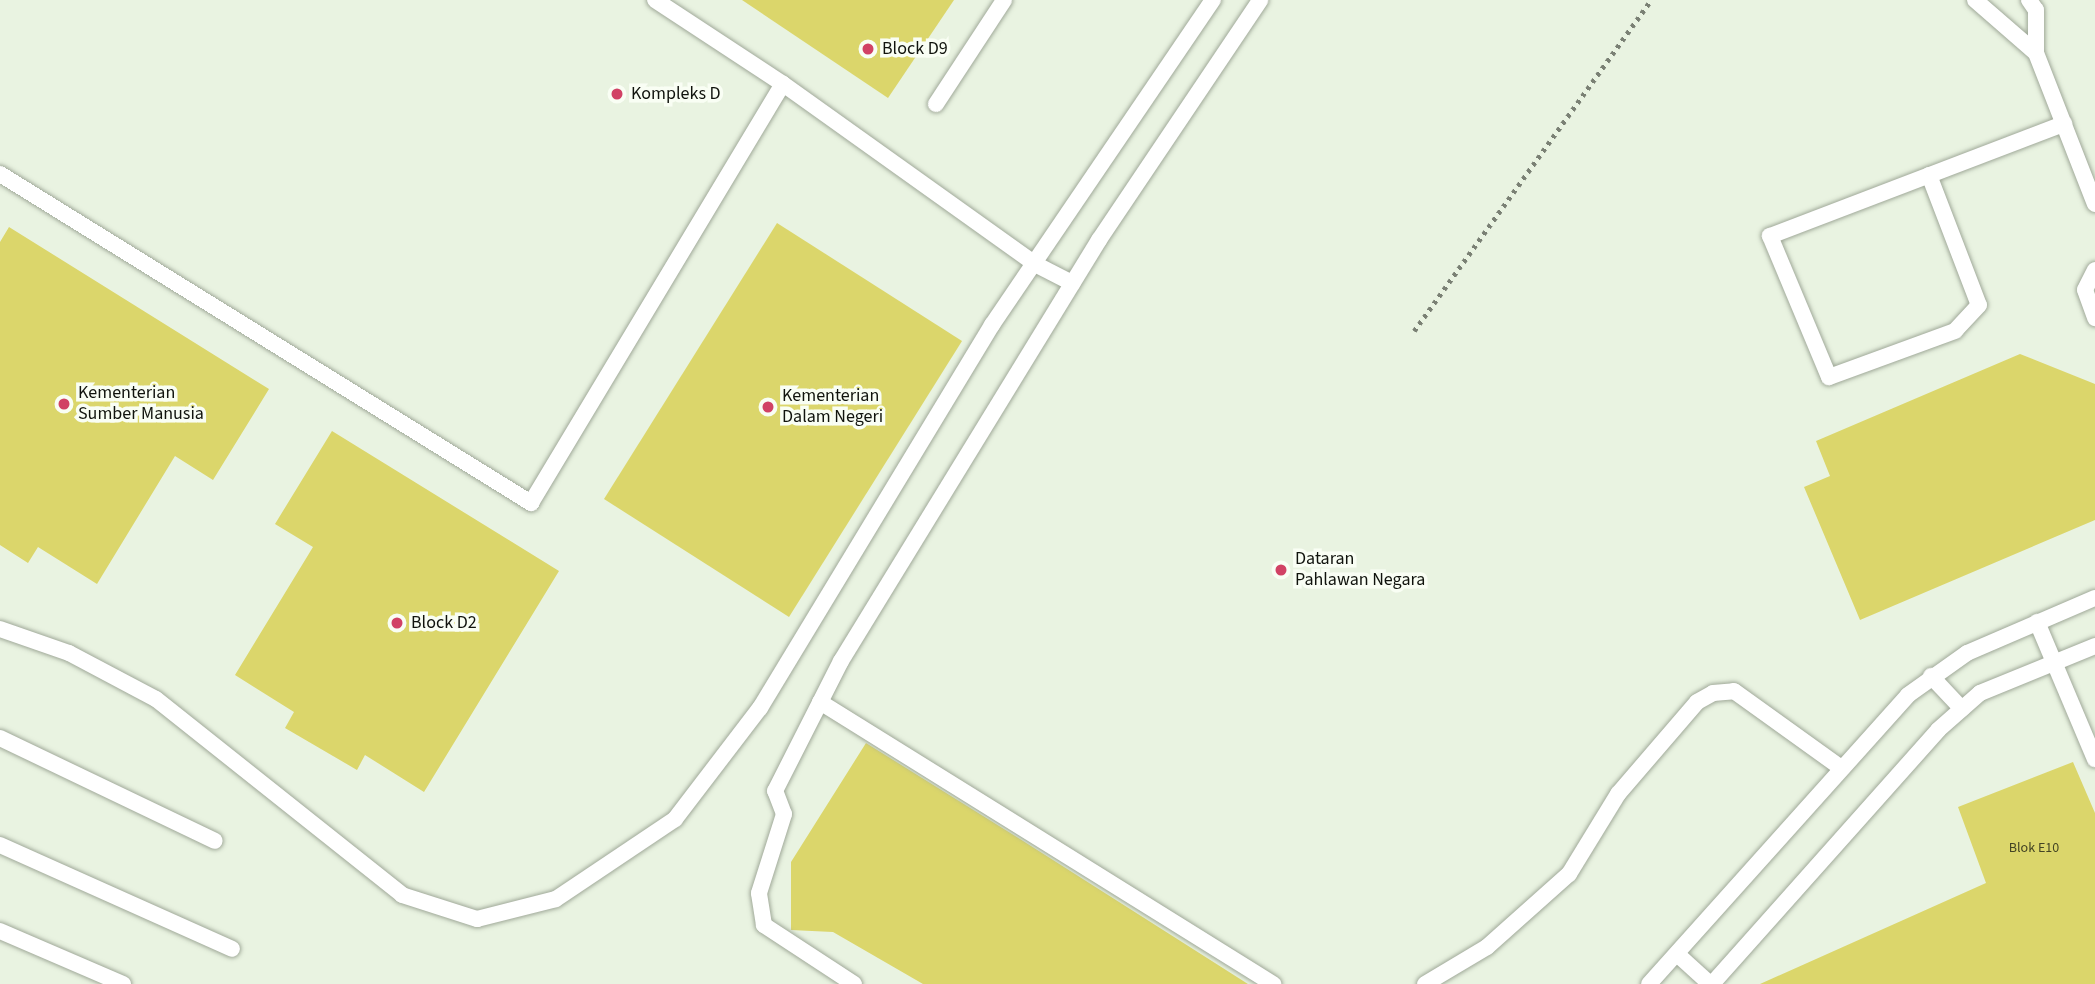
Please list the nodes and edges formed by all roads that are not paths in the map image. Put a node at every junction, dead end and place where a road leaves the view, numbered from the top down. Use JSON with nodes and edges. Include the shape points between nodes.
{"nodes":[{"id":1,"x":655,"y":0,"type":"edge"},
{"id":2,"x":1004,"y":0,"type":"edge"},
{"id":3,"x":1213,"y":0,"type":"edge"},
{"id":4,"x":1260,"y":0,"type":"edge"},
{"id":5,"x":1975,"y":0,"type":"edge"},
{"id":6,"x":2029,"y":0,"type":"edge"},
{"id":7,"x":2036,"y":53,"type":"junction"},
{"id":8,"x":783,"y":84,"type":"junction"},
{"id":9,"x":936,"y":104,"type":"dead end"},
{"id":10,"x":2064,"y":124,"type":"junction"},
{"id":11,"x":2088,"y":166,"type":"edge"},
{"id":12,"x":0,"y":174,"type":"edge"},
{"id":13,"x":1929,"y":176,"type":"junction"},
{"id":14,"x":2095,"y":204,"type":"edge"},
{"id":15,"x":1035,"y":264,"type":"junction"},
{"id":16,"x":2095,"y":270,"type":"edge"},
{"id":17,"x":1072,"y":284,"type":"junction"},
{"id":18,"x":2095,"y":318,"type":"edge"},
{"id":19,"x":2095,"y":598,"type":"edge"},
{"id":20,"x":2037,"y":622,"type":"junction"},
{"id":21,"x":0,"y":629,"type":"edge"},
{"id":22,"x":2095,"y":646,"type":"edge"},
{"id":23,"x":2054,"y":663,"type":"junction"},
{"id":24,"x":1931,"y":676,"type":"junction"},
{"id":25,"x":820,"y":702,"type":"junction"},
{"id":26,"x":1962,"y":709,"type":"junction"},
{"id":27,"x":0,"y":738,"type":"edge"},
{"id":28,"x":2095,"y":759,"type":"edge"},
{"id":29,"x":1841,"y":768,"type":"junction"},
{"id":30,"x":215,"y":841,"type":"dead end"},
{"id":31,"x":0,"y":845,"type":"edge"},
{"id":32,"x":0,"y":932,"type":"edge"},
{"id":33,"x":232,"y":949,"type":"dead end"},
{"id":34,"x":1677,"y":954,"type":"junction"},
{"id":35,"x":123,"y":984,"type":"edge"},
{"id":36,"x":854,"y":984,"type":"edge"},
{"id":37,"x":1273,"y":984,"type":"edge"},
{"id":38,"x":1425,"y":984,"type":"edge"},
{"id":39,"x":1649,"y":984,"type":"edge"},
{"id":40,"x":1711,"y":984,"type":"edge"}],
"edges":[{"from":1,"to":8,"type":"lane"},
{"from":2,"to":9,"type":"lane"},
{"from":3,"to":15,"type":"lane"},
{"from":4,"to":17,"type":"lane"},
{"from":5,"to":7,"type":"lane"},
{"from":6,"to":7,"type":"lane","via":[[2036,10]]},
{"from":7,"to":10,"type":"lane"},
{"from":8,"to":12,"type":"lane","via":[[531,503]]},
{"from":8,"to":15,"type":"lane"},
{"from":10,"to":11,"type":"lane"},
{"from":10,"to":13,"type":"lane"},
{"from":11,"to":14,"type":"lane"},
{"from":13,"to":13,"type":"lane","via":[[1979,305],[1955,331],[1829,377],[1770,236]]},
{"from":15,"to":17,"type":"lane"},
{"from":15,"to":21,"type":"lane","via":[[760,708],[675,819],[556,899],[477,919],[402,895],[156,699],[69,653]]},
{"from":16,"to":18,"type":"lane","via":[[2085,290]]},
{"from":17,"to":25,"type":"lane"},
{"from":19,"to":20,"type":"lane"},
{"from":20,"to":23,"type":"lane"},
{"from":20,"to":24,"type":"lane"},
{"from":22,"to":23,"type":"lane"},
{"from":23,"to":26,"type":"lane","via":[[1980,693]]},
{"from":23,"to":28,"type":"lane"},
{"from":24,"to":26,"type":"lane"},
{"from":24,"to":29,"type":"lane"},
{"from":25,"to":36,"type":"lane","via":[[775,791],[784,814],[759,893],[764,925]]},
{"from":25,"to":37,"type":"lane"},
{"from":26,"to":40,"type":"lane"},
{"from":27,"to":30,"type":"lane"},
{"from":29,"to":34,"type":"lane"},
{"from":29,"to":38,"type":"lane","via":[[1734,691],[1697,702],[1618,794],[1569,874],[1487,947]]},
{"from":31,"to":33,"type":"lane"},
{"from":32,"to":35,"type":"lane"},
{"from":34,"to":39,"type":"lane"},
{"from":34,"to":40,"type":"lane"}]}
